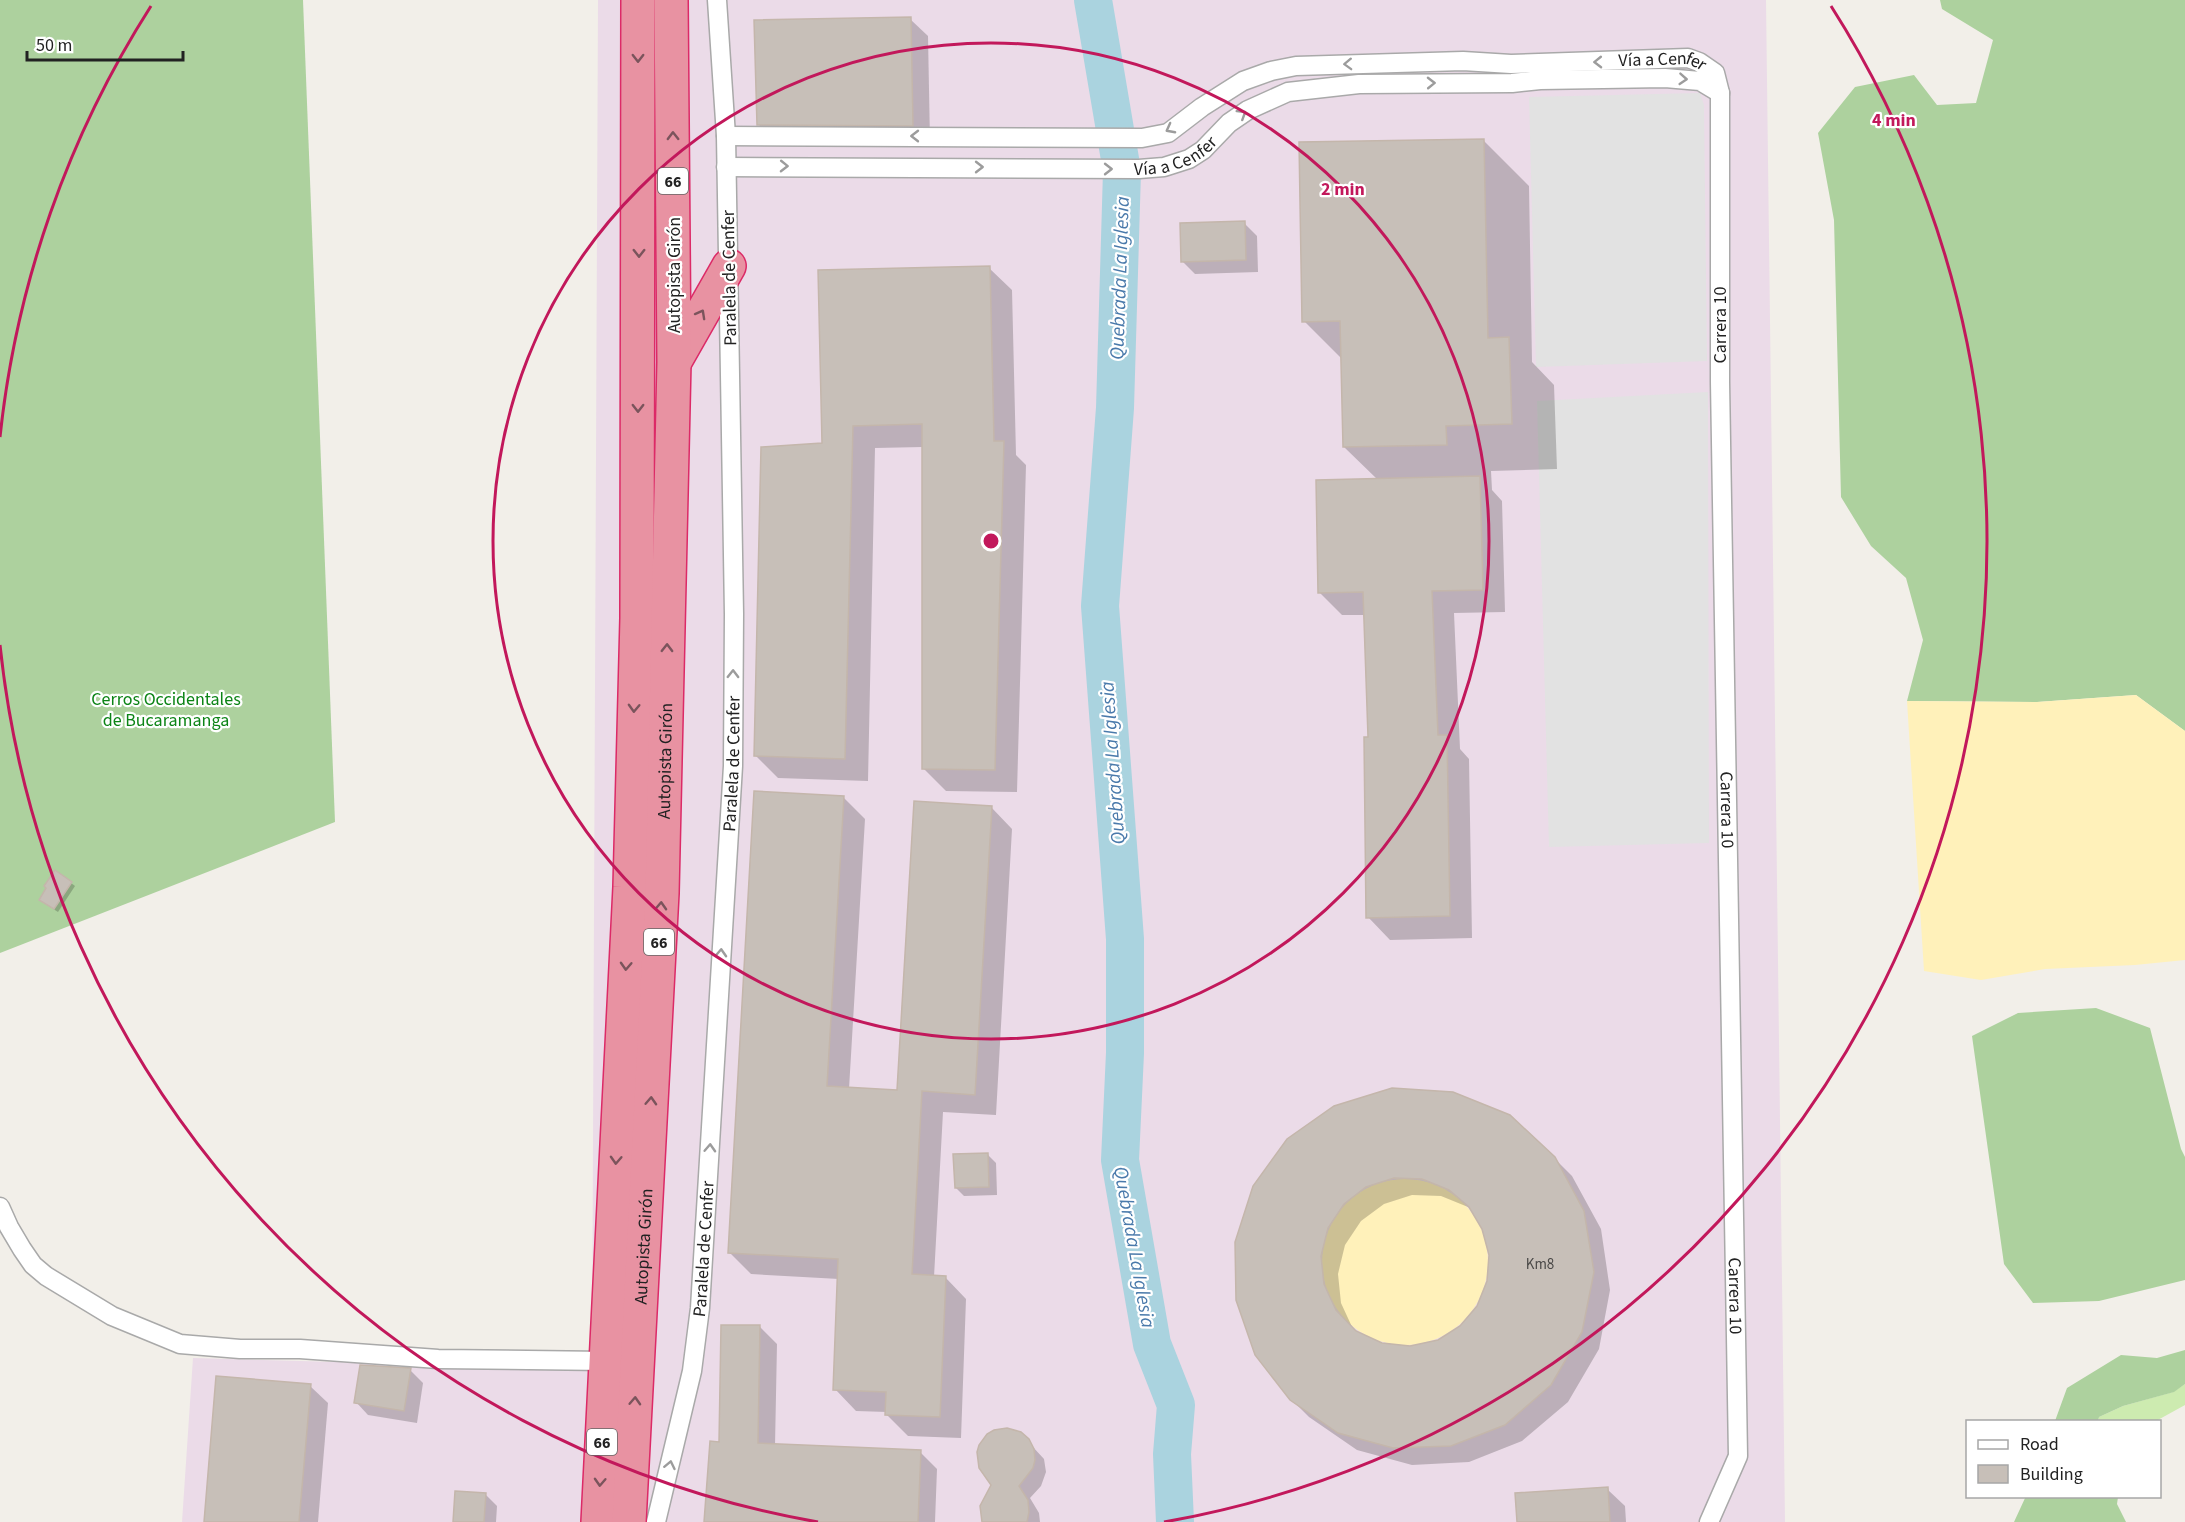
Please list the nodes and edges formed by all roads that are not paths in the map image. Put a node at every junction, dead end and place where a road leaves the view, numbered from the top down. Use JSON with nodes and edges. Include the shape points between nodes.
{"nodes":[{"id":1,"x":638,"y":0,"type":"edge"},
{"id":2,"x":671,"y":0,"type":"edge"},
{"id":3,"x":717,"y":0,"type":"edge"},
{"id":4,"x":1720,"y":93,"type":"junction"},
{"id":5,"x":726,"y":136,"type":"junction"},
{"id":6,"x":726,"y":167,"type":"junction"},
{"id":7,"x":729,"y":266,"type":"junction"},
{"id":8,"x":674,"y":362,"type":"junction"},
{"id":9,"x":0,"y":1207,"type":"edge"},
{"id":10,"x":606,"y":1361,"type":"junction"},
{"id":11,"x":598,"y":1522,"type":"edge"},
{"id":12,"x":629,"y":1522,"type":"edge"},
{"id":13,"x":656,"y":1522,"type":"edge"},
{"id":14,"x":1709,"y":1522,"type":"edge"}],
"edges":[{"from":1,"to":10,"type":"highway","name":"Autopista Girón","number":"66","one_way":true,"via":[[637,618],[630,887]]},
{"from":8,"to":2,"type":"highway","name":"Autopista Girón","number":"66","one_way":true},
{"from":3,"to":5,"type":"street","name":"Paralela de Cenfer"},
{"from":4,"to":5,"type":"street","name":"Vía a Cenfer","one_way":true,"via":[[1714,73],[1688,58],[1296,66],[1243,81],[1168,133],[1142,138]]},
{"from":6,"to":4,"type":"street","name":"Vía a Cenfer","one_way":true,"via":[[1164,167],[1189,159],[1248,110],[1288,92],[1359,84],[1665,78],[1700,81]]},
{"from":4,"to":14,"type":"street","name":"Carrera 10","via":[[1720,394],[1738,1456]]},
{"from":5,"to":6,"type":"street","name":"Paralela de Cenfer"},
{"from":6,"to":7,"type":"street","name":"Paralela de Cenfer"},
{"from":8,"to":7,"type":"highway","one_way":true},
{"from":13,"to":7,"type":"street","name":"Paralela de Cenfer","one_way":true,"via":[[692,1371],[700,1308],[733,766]]},
{"from":12,"to":8,"type":"highway","name":"Autopista Girón","number":"66","one_way":true,"via":[[662,893]]},
{"from":9,"to":10,"type":"street","via":[[22,1249],[46,1276],[112,1316],[180,1344],[438,1359]]},
{"from":10,"to":11,"type":"highway","name":"Autopista Girón","number":"66","one_way":true}]}
